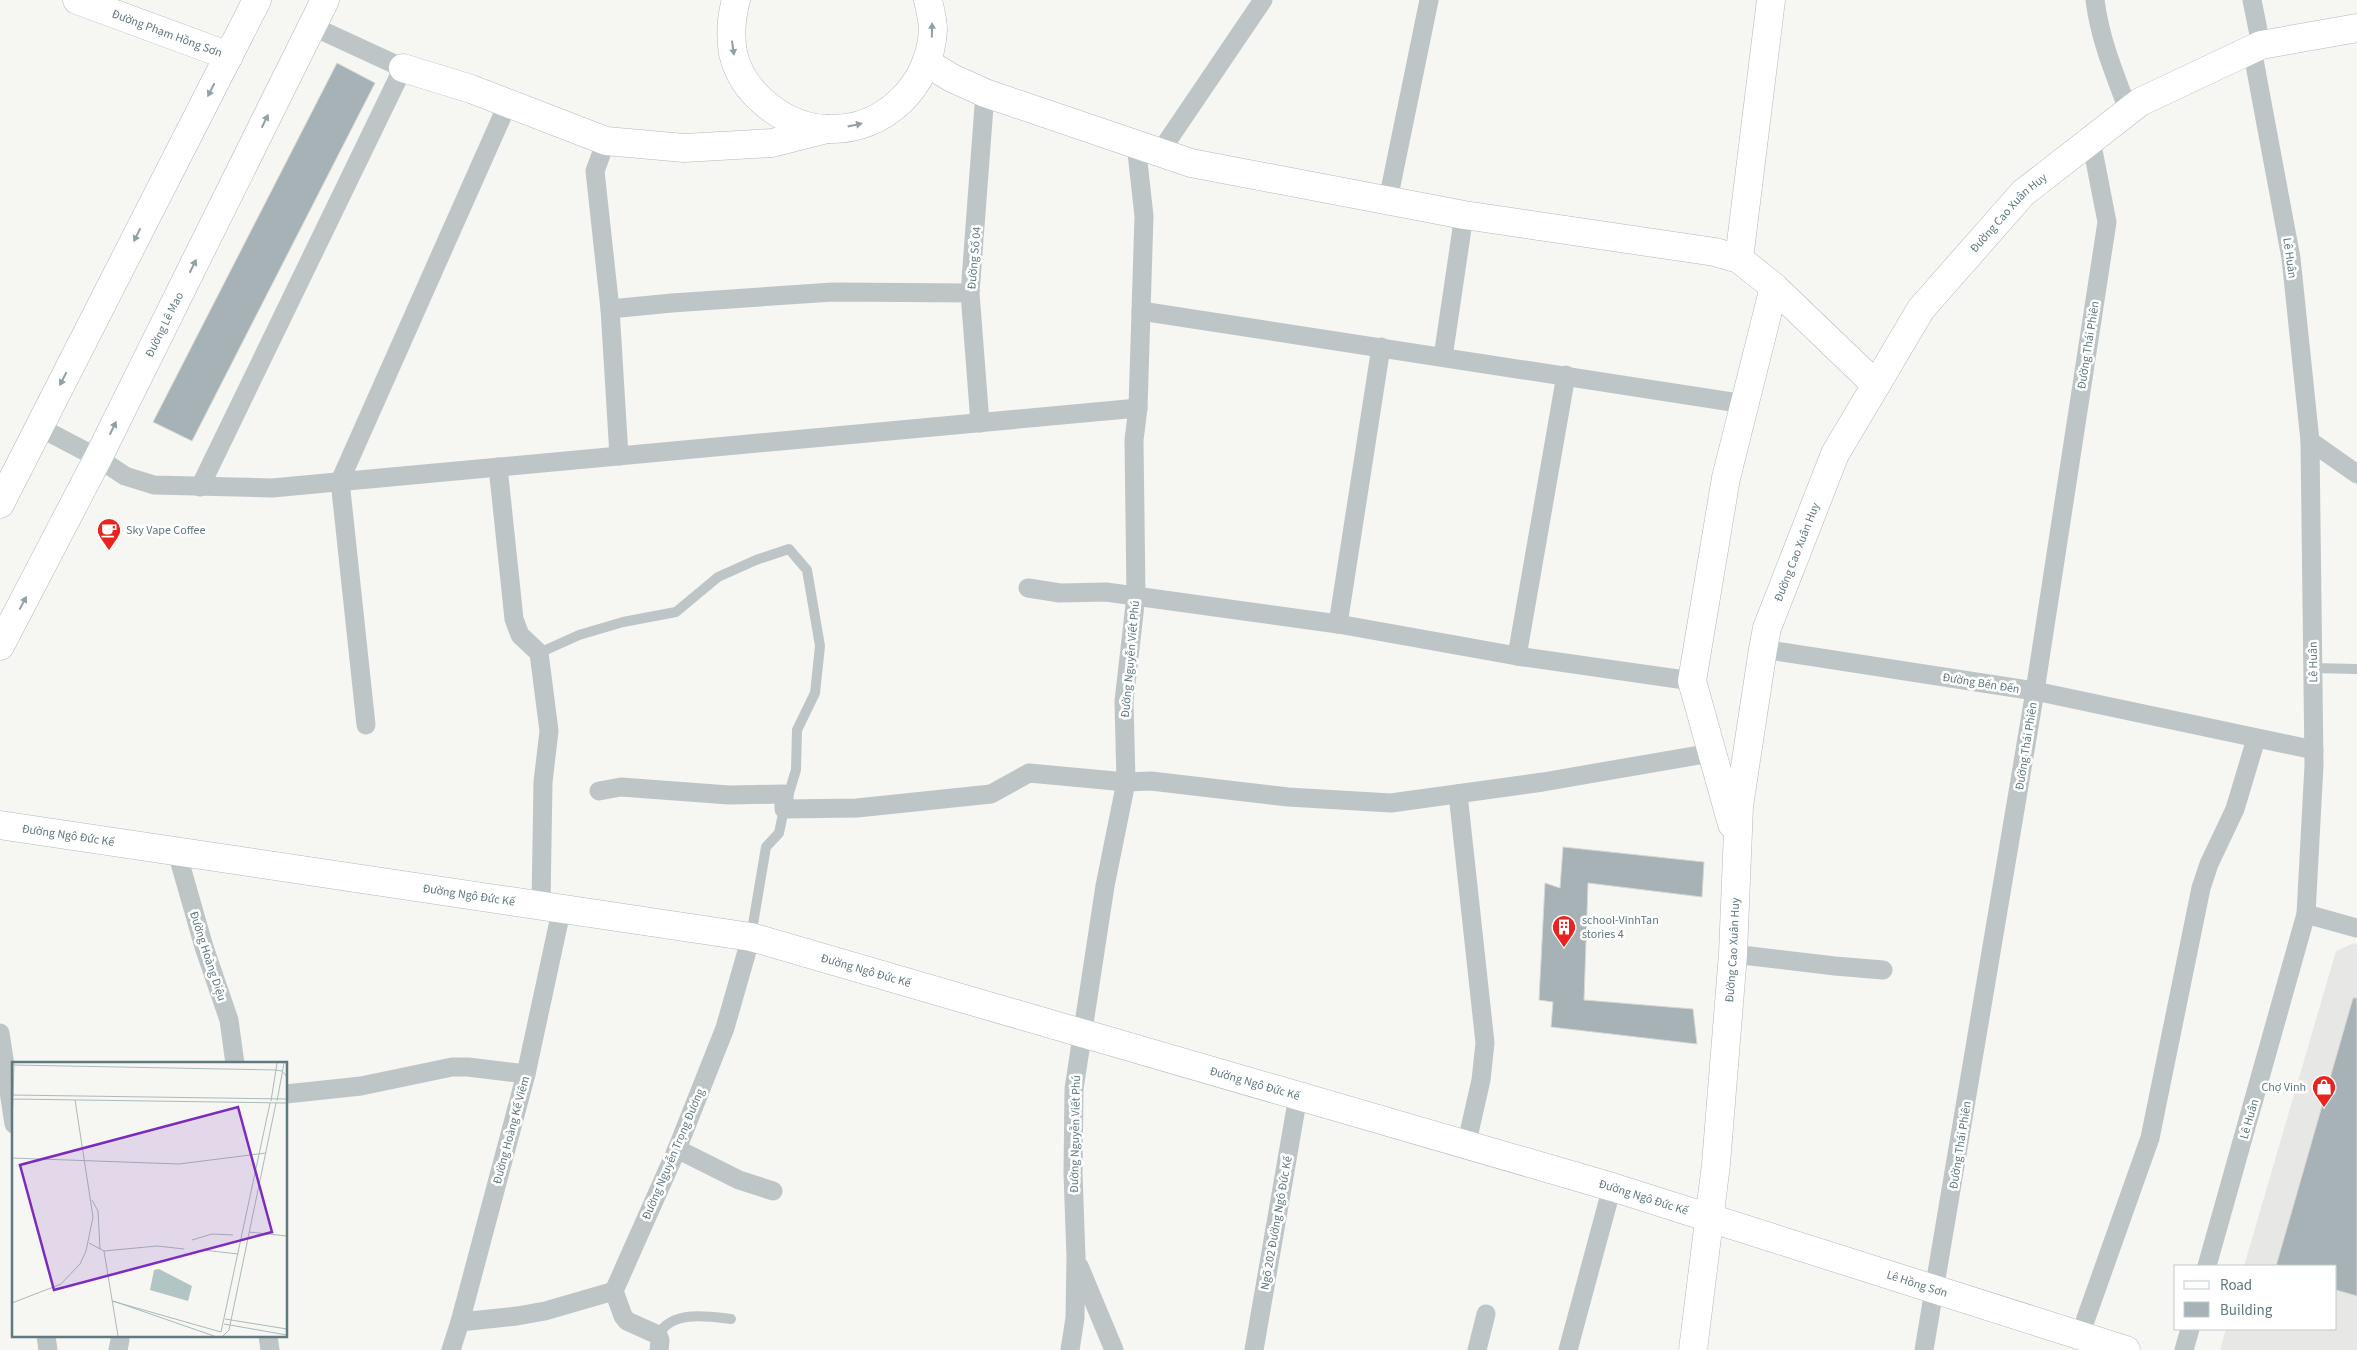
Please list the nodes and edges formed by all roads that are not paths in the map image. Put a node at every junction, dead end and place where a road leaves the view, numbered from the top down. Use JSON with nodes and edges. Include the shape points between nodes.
{"nodes":[{"id":1,"x":77,"y":0,"type":"edge"},
{"id":2,"x":257,"y":0,"type":"edge"},
{"id":3,"x":325,"y":0,"type":"edge"},
{"id":4,"x":928,"y":0,"type":"edge"},
{"id":5,"x":1263,"y":0,"type":"edge"},
{"id":6,"x":1429,"y":0,"type":"edge"},
{"id":7,"x":1771,"y":0,"type":"edge"},
{"id":8,"x":2095,"y":0,"type":"edge"},
{"id":9,"x":2252,"y":0,"type":"edge"},
{"id":10,"x":734,"y":1,"type":"edge"},
{"id":11,"x":312,"y":26,"type":"junction"},
{"id":12,"x":2357,"y":28,"type":"edge"},
{"id":13,"x":2256,"y":47,"type":"junction"},
{"id":14,"x":229,"y":56,"type":"junction"},
{"id":15,"x":927,"y":63,"type":"junction"},
{"id":16,"x":403,"y":68,"type":"junction"},
{"id":17,"x":985,"y":93,"type":"junction"},
{"id":18,"x":508,"y":103,"type":"junction"},
{"id":19,"x":2129,"y":112,"type":"junction"},
{"id":20,"x":827,"y":130,"type":"junction"},
{"id":21,"x":606,"y":140,"type":"junction"},
{"id":22,"x":2091,"y":140,"type":"junction"},
{"id":23,"x":1148,"y":148,"type":"junction"},
{"id":24,"x":1388,"y":200,"type":"junction"},
{"id":25,"x":1464,"y":215,"type":"junction"},
{"id":26,"x":1739,"y":259,"type":"junction"},
{"id":27,"x":1774,"y":287,"type":"junction"},
{"id":28,"x":970,"y":293,"type":"junction"},
{"id":29,"x":610,"y":309,"type":"junction"},
{"id":30,"x":1141,"y":311,"type":"junction"},
{"id":31,"x":1381,"y":347,"type":"junction"},
{"id":32,"x":1443,"y":357,"type":"junction"},
{"id":33,"x":1566,"y":376,"type":"junction"},
{"id":34,"x":1876,"y":384,"type":"junction"},
{"id":35,"x":1745,"y":404,"type":"junction"},
{"id":36,"x":1138,"y":408,"type":"junction"},
{"id":37,"x":980,"y":423,"type":"junction"},
{"id":38,"x":39,"y":427,"type":"junction"},
{"id":39,"x":2310,"y":441,"type":"junction"},
{"id":40,"x":619,"y":456,"type":"junction"},
{"id":41,"x":98,"y":458,"type":"junction"},
{"id":42,"x":498,"y":467,"type":"junction"},
{"id":43,"x":2357,"y":474,"type":"edge"},
{"id":44,"x":340,"y":481,"type":"junction"},
{"id":45,"x":200,"y":487,"type":"junction"},
{"id":46,"x":0,"y":504,"type":"edge"},
{"id":47,"x":1028,"y":588,"type":"dead end"},
{"id":48,"x":1136,"y":596,"type":"junction"},
{"id":49,"x":1338,"y":624,"type":"junction"},
{"id":50,"x":0,"y":646,"type":"edge"},
{"id":51,"x":1763,"y":649,"type":"junction"},
{"id":52,"x":539,"y":653,"type":"junction"},
{"id":53,"x":1517,"y":656,"type":"junction"},
{"id":54,"x":2313,"y":668,"type":"junction"},
{"id":55,"x":2357,"y":669,"type":"edge"},
{"id":56,"x":1692,"y":681,"type":"junction"},
{"id":57,"x":2035,"y":691,"type":"junction"},
{"id":58,"x":366,"y":725,"type":"dead end"},
{"id":59,"x":2256,"y":739,"type":"junction"},
{"id":60,"x":2314,"y":750,"type":"junction"},
{"id":61,"x":1711,"y":753,"type":"junction"},
{"id":62,"x":1126,"y":782,"type":"junction"},
{"id":63,"x":599,"y":791,"type":"dead end"},
{"id":64,"x":1458,"y":794,"type":"junction"},
{"id":65,"x":784,"y":809,"type":"junction"},
{"id":66,"x":0,"y":824,"type":"edge"},
{"id":67,"x":1736,"y":840,"type":"junction"},
{"id":68,"x":176,"y":850,"type":"junction"},
{"id":69,"x":552,"y":905,"type":"junction"},
{"id":70,"x":2306,"y":914,"type":"junction"},
{"id":71,"x":2357,"y":928,"type":"edge"},
{"id":72,"x":751,"y":936,"type":"junction"},
{"id":73,"x":1733,"y":954,"type":"junction"},
{"id":74,"x":1883,"y":970,"type":"dead end"},
{"id":75,"x":1082,"y":1032,"type":"junction"},
{"id":76,"x":0,"y":1033,"type":"edge"},
{"id":77,"x":235,"y":1062,"type":"edge"},
{"id":78,"x":526,"y":1074,"type":"junction"},
{"id":79,"x":288,"y":1094,"type":"edge"},
{"id":80,"x":1298,"y":1096,"type":"junction"},
{"id":81,"x":12,"y":1111,"type":"edge"},
{"id":82,"x":1466,"y":1146,"type":"junction"},
{"id":83,"x":676,"y":1149,"type":"junction"},
{"id":84,"x":1612,"y":1187,"type":"junction"},
{"id":85,"x":773,"y":1190,"type":"dead end"},
{"id":86,"x":1710,"y":1216,"type":"junction"},
{"id":87,"x":1076,"y":1258,"type":"junction"},
{"id":88,"x":2208,"y":1265,"type":"edge"},
{"id":89,"x":1936,"y":1289,"type":"junction"},
{"id":90,"x":614,"y":1291,"type":"junction"},
{"id":91,"x":1486,"y":1314,"type":"dead end"},
{"id":92,"x":731,"y":1319,"type":"dead end"},
{"id":93,"x":460,"y":1322,"type":"junction"},
{"id":94,"x":2190,"y":1330,"type":"edge"},
{"id":95,"x":2080,"y":1335,"type":"junction"},
{"id":96,"x":658,"y":1342,"type":"edge"},
{"id":97,"x":451,"y":1350,"type":"edge"},
{"id":98,"x":1070,"y":1350,"type":"edge"},
{"id":99,"x":1114,"y":1350,"type":"edge"},
{"id":100,"x":1254,"y":1350,"type":"edge"},
{"id":101,"x":1477,"y":1350,"type":"edge"},
{"id":102,"x":1568,"y":1350,"type":"edge"},
{"id":103,"x":1693,"y":1350,"type":"edge"},
{"id":104,"x":1924,"y":1350,"type":"edge"},
{"id":105,"x":2126,"y":1350,"type":"edge"},
{"id":106,"x":2184,"y":1350,"type":"edge"}],
"edges":[{"from":1,"to":14,"type":"street","name":"Đường Phạm Hồng Sơn"},
{"from":2,"to":14,"type":"street"},
{"from":3,"to":11,"type":"street","name":"Đường Lê Mao"},
{"from":15,"to":4,"type":"street","one_way":true,"via":[[933,29]]},
{"from":5,"to":23,"type":"street"},
{"from":6,"to":24,"type":"street"},
{"from":7,"to":26,"type":"street"},
{"from":8,"to":19,"type":"street","via":[[2107,56]]},
{"from":9,"to":13,"type":"street","name":"Lê Huân"},
{"from":10,"to":20,"type":"street","one_way":true,"via":[[730,20],[733,54],[746,83],[768,107],[796,123]]},
{"from":11,"to":16,"type":"street"},
{"from":41,"to":11,"type":"street","name":"Đường Lê Mao","one_way":true},
{"from":12,"to":13,"type":"street","name":"Đường Cao Xuân Huy"},
{"from":13,"to":19,"type":"street","name":"Đường Cao Xuân Huy","via":[[2140,102]]},
{"from":13,"to":39,"type":"street","name":"Lê Huân","via":[[2291,258]]},
{"from":14,"to":38,"type":"street","one_way":true},
{"from":15,"to":17,"type":"street"},
{"from":20,"to":15,"type":"street","one_way":true,"via":[[859,126],[888,112],[912,91]]},
{"from":16,"to":18,"type":"street"},
{"from":16,"to":45,"type":"street"},
{"from":17,"to":23,"type":"street"},
{"from":17,"to":28,"type":"street","name":"Đường Số 04"},
{"from":18,"to":21,"type":"street"},
{"from":18,"to":44,"type":"street"},
{"from":19,"to":22,"type":"street","name":"Đường Cao Xuân Huy"},
{"from":20,"to":21,"type":"street","via":[[772,143],[684,148]]},
{"from":21,"to":29,"type":"street","via":[[595,170]]},
{"from":22,"to":34,"type":"street","name":"Đường Cao Xuân Huy","via":[[2023,193],[1921,309]]},
{"from":22,"to":57,"type":"street","name":"Đường Thái Phiên","via":[[2107,222]]},
{"from":23,"to":24,"type":"street","via":[[1191,163]]},
{"from":23,"to":30,"type":"street","name":"Đường Nguyễn Viết Phú"},
{"from":24,"to":25,"type":"street"},
{"from":25,"to":26,"type":"street","via":[[1715,252]]},
{"from":25,"to":32,"type":"street"},
{"from":26,"to":27,"type":"street"},
{"from":27,"to":34,"type":"street"},
{"from":27,"to":35,"type":"street"},
{"from":28,"to":29,"type":"street","via":[[833,292]]},
{"from":28,"to":37,"type":"street","name":"Đường Số 04"},
{"from":29,"to":40,"type":"street"},
{"from":30,"to":31,"type":"street"},
{"from":30,"to":36,"type":"street","name":"Đường Nguyễn Viết Phú"},
{"from":31,"to":32,"type":"street"},
{"from":31,"to":49,"type":"street"},
{"from":32,"to":33,"type":"street"},
{"from":33,"to":35,"type":"street"},
{"from":33,"to":53,"type":"street"},
{"from":34,"to":51,"type":"street","name":"Đường Cao Xuân Huy","via":[[1835,454],[1767,628]]},
{"from":35,"to":56,"type":"street","via":[[1726,478]]},
{"from":36,"to":37,"type":"street"},
{"from":36,"to":48,"type":"street","name":"Đường Nguyễn Viết Phú","via":[[1134,440]]},
{"from":37,"to":40,"type":"street"},
{"from":38,"to":41,"type":"street"},
{"from":38,"to":46,"type":"street"},
{"from":39,"to":43,"type":"street"},
{"from":39,"to":54,"type":"street","name":"Lê Huân"},
{"from":40,"to":42,"type":"street"},
{"from":41,"to":45,"type":"street","via":[[125,476],[154,484]]},
{"from":50,"to":41,"type":"street","name":"Đường Lê Mao","one_way":true},
{"from":42,"to":44,"type":"street"},
{"from":42,"to":52,"type":"street","via":[[514,619],[520,635]]},
{"from":44,"to":45,"type":"street","via":[[272,488]]},
{"from":44,"to":58,"type":"street"},
{"from":47,"to":48,"type":"street","via":[[1060,593],[1106,592]]},
{"from":48,"to":49,"type":"street"},
{"from":48,"to":62,"type":"street","name":"Đường Nguyễn Viết Phú","via":[[1124,701]]},
{"from":49,"to":53,"type":"street"},
{"from":51,"to":57,"type":"street","name":"Đường Bến Đến"},
{"from":51,"to":67,"type":"street","name":"Đường Cao Xuân Huy"},
{"from":52,"to":65,"type":"lane","via":[[578,635],[676,612],[718,577],[789,549],[807,570],[820,646],[815,693],[797,730],[796,770]]},
{"from":52,"to":69,"type":"street","name":"Đường Hoàng Kế Viêm","via":[[549,731],[543,782]]},
{"from":53,"to":56,"type":"street"},
{"from":54,"to":55,"type":"lane"},
{"from":54,"to":60,"type":"street","name":"Lê Huân"},
{"from":56,"to":61,"type":"street"},
{"from":57,"to":59,"type":"street","name":"Đường Bến Đến"},
{"from":57,"to":89,"type":"street","name":"Đường Thái Phiên"},
{"from":59,"to":60,"type":"street","name":"Đường Bến Đến"},
{"from":59,"to":95,"type":"street","via":[[2236,809],[2204,880],[2150,1138]]},
{"from":60,"to":70,"type":"street","name":"Lê Huân"},
{"from":61,"to":64,"type":"street"},
{"from":61,"to":67,"type":"street"},
{"from":62,"to":64,"type":"street","via":[[1151,781],[1390,803]]},
{"from":62,"to":65,"type":"street","via":[[1029,773],[991,794],[857,808]]},
{"from":62,"to":75,"type":"street","name":"Đường Nguyễn Viết Phú","via":[[1105,886]]},
{"from":63,"to":65,"type":"street","via":[[621,787],[730,795],[784,794]]},
{"from":64,"to":82,"type":"street","via":[[1485,1043],[1481,1080]]},
{"from":65,"to":72,"type":"lane","via":[[779,833],[766,847]]},
{"from":66,"to":68,"type":"street","name":"Đường Ngô Đức Kế"},
{"from":67,"to":73,"type":"street","name":"Đường Cao Xuân Huy"},
{"from":68,"to":69,"type":"street","name":"Đường Ngô Đức Kế"},
{"from":68,"to":77,"type":"street","name":"Đường Hoàng Diệu","via":[[229,1020]]},
{"from":69,"to":72,"type":"street","name":"Đường Ngô Đức Kế"},
{"from":69,"to":78,"type":"street","name":"Đường Hoàng Kế Viêm"},
{"from":70,"to":71,"type":"street"},
{"from":70,"to":88,"type":"street","name":"Lê Huân"},
{"from":72,"to":75,"type":"street","name":"Đường Ngô Đức Kế"},
{"from":72,"to":83,"type":"street","name":"Đường Nguyễn Trọng Đương","via":[[725,1028]]},
{"from":73,"to":74,"type":"street"},
{"from":73,"to":86,"type":"street","name":"Đường Cao Xuân Huy"},
{"from":75,"to":80,"type":"street","name":"Đường Ngô Đức Kế"},
{"from":75,"to":87,"type":"street","name":"Đường Nguyễn Viết Phú","via":[[1074,1089]]},
{"from":76,"to":81,"type":"street"},
{"from":78,"to":79,"type":"street","via":[[452,1068],[361,1086]]},
{"from":78,"to":93,"type":"street","name":"Đường Hoàng Kế Viêm"},
{"from":80,"to":82,"type":"street","name":"Đường Ngô Đức Kế"},
{"from":80,"to":100,"type":"street","name":"Ngõ 202 Đường Ngô Đức Kế"},
{"from":82,"to":84,"type":"street","name":"Đường Ngô Đức Kế"},
{"from":83,"to":85,"type":"street","via":[[739,1180]]},
{"from":83,"to":90,"type":"street","name":"Đường Nguyễn Trọng Đương"},
{"from":84,"to":86,"type":"street","name":"Đường Ngô Đức Kế"},
{"from":84,"to":102,"type":"street"},
{"from":86,"to":89,"type":"street","name":"Lê Hồng Sơn"},
{"from":86,"to":103,"type":"street","name":"Đường Cao Xuân Huy"},
{"from":87,"to":98,"type":"street","name":"Đường Nguyễn Viết Phú"},
{"from":87,"to":99,"type":"street"},
{"from":89,"to":95,"type":"street","name":"Lê Hồng Sơn"},
{"from":89,"to":104,"type":"street","name":"Đường Thái Phiên"},
{"from":90,"to":93,"type":"street","via":[[545,1311]]},
{"from":90,"to":96,"type":"street","via":[[627,1321]]},
{"from":91,"to":101,"type":"street"},
{"from":92,"to":96,"type":"lane","via":[[695,1315],[672,1322],[662,1328]]},
{"from":93,"to":97,"type":"street","name":"Đường Hoàng Kế Viêm"},
{"from":94,"to":106,"type":"street"},
{"from":95,"to":105,"type":"street","name":"Lê Hồng Sơn"}]}
